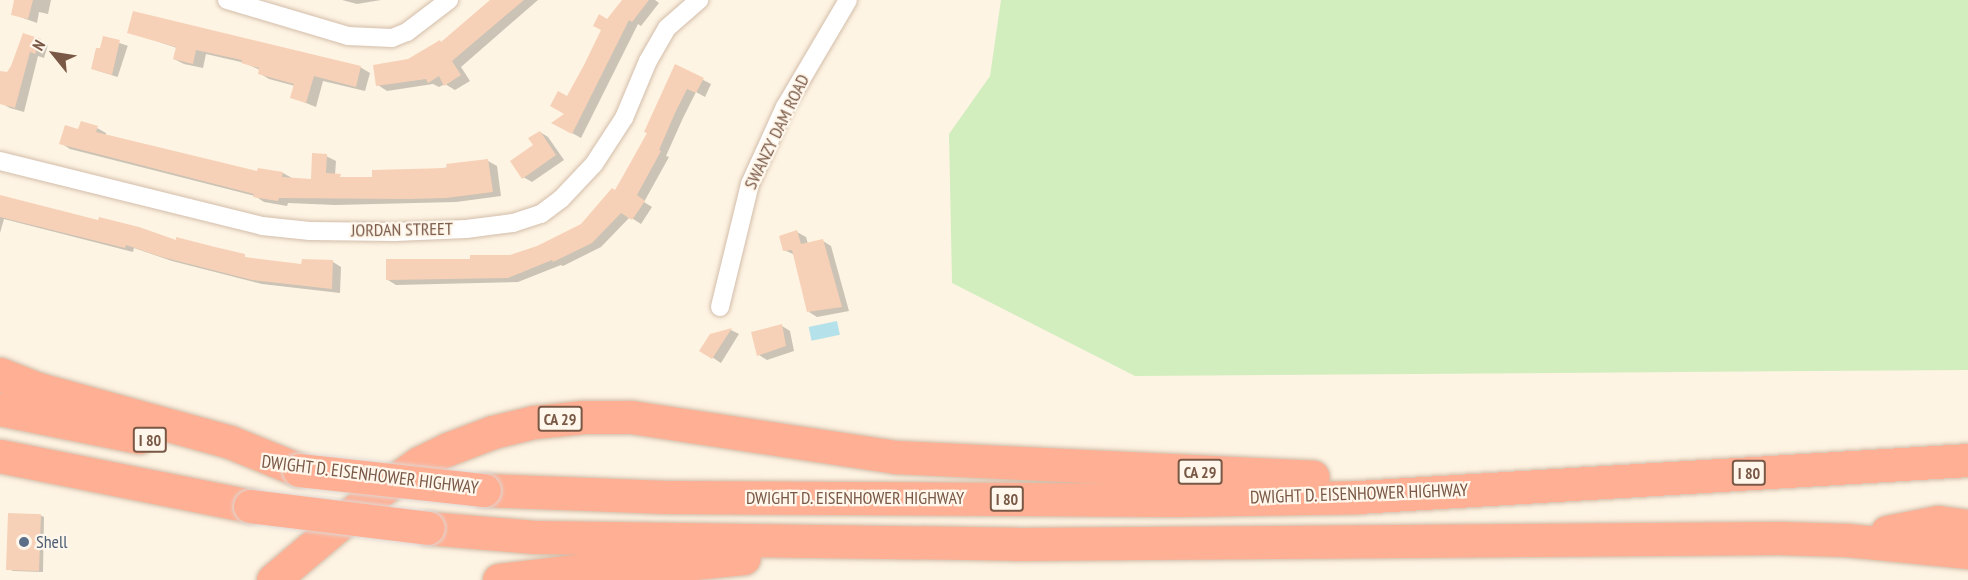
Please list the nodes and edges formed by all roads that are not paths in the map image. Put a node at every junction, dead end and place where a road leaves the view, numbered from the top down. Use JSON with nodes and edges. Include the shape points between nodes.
{"nodes":[{"id":1,"x":227,"y":0,"type":"edge"},
{"id":2,"x":449,"y":0,"type":"edge"},
{"id":3,"x":699,"y":0,"type":"edge"},
{"id":4,"x":848,"y":0,"type":"edge"},
{"id":5,"x":0,"y":161,"type":"edge"},
{"id":6,"x":720,"y":307,"type":"dead end"},
{"id":7,"x":0,"y":374,"type":"edge"},
{"id":8,"x":0,"y":409,"type":"edge"},
{"id":9,"x":0,"y":456,"type":"edge"},
{"id":10,"x":1968,"y":460,"type":"edge"},
{"id":11,"x":299,"y":470,"type":"junction"},
{"id":12,"x":0,"y":474,"type":"edge"},
{"id":13,"x":1531,"y":487,"type":"junction"},
{"id":14,"x":196,"y":493,"type":"junction"},
{"id":15,"x":1968,"y":525,"type":"edge"},
{"id":16,"x":1847,"y":540,"type":"junction"},
{"id":17,"x":898,"y":542,"type":"junction"},
{"id":18,"x":1968,"y":552,"type":"edge"},
{"id":19,"x":273,"y":580,"type":"edge"},
{"id":20,"x":499,"y":580,"type":"edge"}],
"edges":[{"from":1,"to":2,"type":"street","via":[[348,36],[392,38],[407,32]]},
{"from":3,"to":5,"type":"street","name":"JORDAN STREET","via":[[667,28],[624,118],[594,164],[541,214],[513,223],[395,232],[262,226]]},
{"from":4,"to":6,"type":"street","name":"SWANZY DAM ROAD","via":[[785,107],[750,184]]},
{"from":7,"to":11,"type":"highway","via":[[38,389],[230,442]]},
{"from":8,"to":11,"type":"highway","name":"DWIGHT D. EISENHOWER HIGHWAY","number":"I 80"},
{"from":9,"to":14,"type":"highway"},
{"from":10,"to":13,"type":"highway","name":"DWIGHT D. EISENHOWER HIGHWAY","number":"I 80"},
{"from":11,"to":13,"type":"highway","name":"DWIGHT D. EISENHOWER HIGHWAY","number":"I 80","bridge":true,"via":[[484,490],[666,497],[1177,500],[1358,497]]},
{"from":12,"to":14,"type":"highway","via":[[91,494]]},
{"from":13,"to":19,"type":"highway","number":"CA 29","via":[[896,457],[631,417],[584,417],[534,422],[493,432],[419,463],[370,498]]},
{"from":14,"to":17,"type":"highway","bridge":true,"via":[[250,506],[535,537]]},
{"from":15,"to":16,"type":"highway","via":[[1938,522]]},
{"from":16,"to":17,"type":"highway"},
{"from":16,"to":18,"type":"highway"},
{"from":17,"to":20,"type":"highway"}]}
